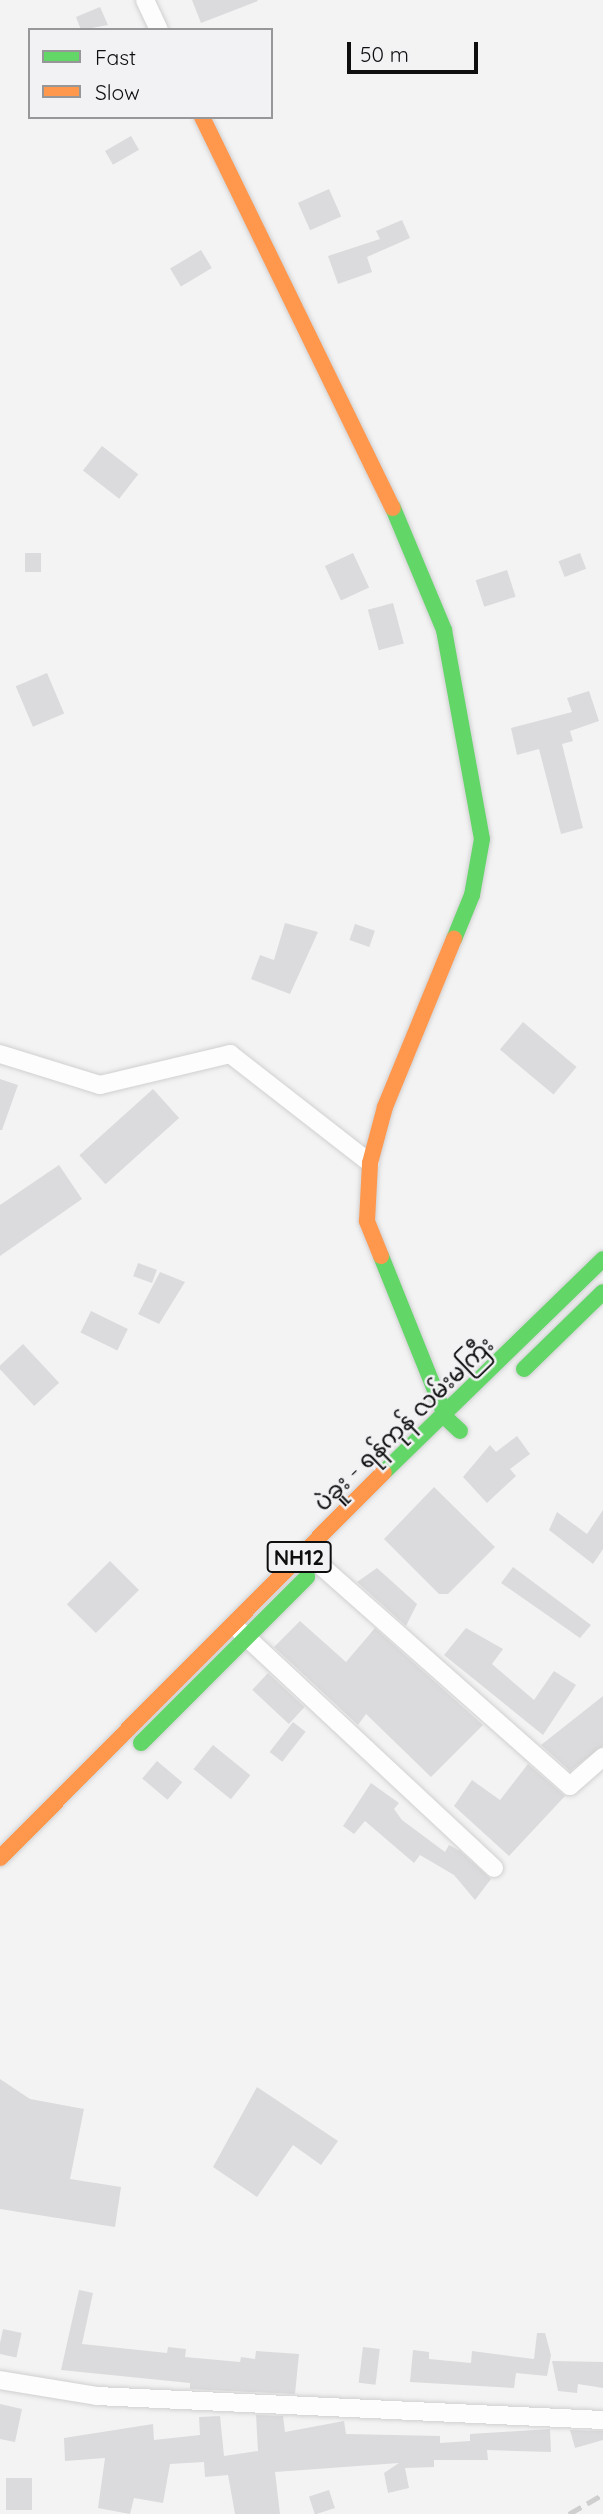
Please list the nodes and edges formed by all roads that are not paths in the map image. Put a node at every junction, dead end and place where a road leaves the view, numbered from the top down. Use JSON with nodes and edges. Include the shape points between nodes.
{"nodes":[{"id":1,"x":145,"y":0,"type":"edge"},
{"id":2,"x":158,"y":28,"type":"edge"},
{"id":3,"x":203,"y":119,"type":"edge"},
{"id":4,"x":0,"y":1054,"type":"edge"},
{"id":5,"x":370,"y":1163,"type":"junction"},
{"id":6,"x":603,"y":1259,"type":"edge"},
{"id":7,"x":603,"y":1292,"type":"edge"},
{"id":8,"x":507,"y":1385,"type":"dead end"},
{"id":9,"x":446,"y":1418,"type":"junction"},
{"id":10,"x":459,"y":1431,"type":"dead end"},
{"id":11,"x":324,"y":1559,"type":"joint"},
{"id":12,"x":230,"y":1621,"type":"junction"},
{"id":13,"x":247,"y":1639,"type":"junction"},
{"id":14,"x":603,"y":1757,"type":"edge"},
{"id":15,"x":0,"y":1858,"type":"edge"},
{"id":16,"x":495,"y":1868,"type":"dead end"},
{"id":17,"x":0,"y":1881,"type":"edge"},
{"id":18,"x":0,"y":2381,"type":"edge"},
{"id":19,"x":603,"y":2420,"type":"edge"}],
"edges":[{"from":1,"to":2,"type":"street"},
{"from":3,"to":5,"type":"main road","via":[[401,524],[444,630],[469,750],[482,839],[472,895],[386,1107]]},
{"from":4,"to":5,"type":"street","via":[[100,1085],[230,1054]]},
{"from":5,"to":9,"type":"main road","via":[[367,1221]]},
{"from":6,"to":9,"type":"main road","name":"ပဲခူး - ရန်ကုန် လမ်းမကြီး","number":"NH12"},
{"from":7,"to":8,"type":"main road","name":"ပဲခူး - ရန်ကုန် လမ်းမကြီး"},
{"from":9,"to":10,"type":"main road"},
{"from":9,"to":12,"type":"main road","name":"ပဲခူး - ရန်ကုန် လမ်းမကြီး","number":"NH12"},
{"from":11,"to":13,"type":"main road","number":"NH12"},
{"from":11,"to":14,"type":"street","via":[[570,1786]]},
{"from":12,"to":13,"type":"street"},
{"from":12,"to":15,"type":"main road","name":"ပဲခူး - ရန်ကုန် လမ်းမကြီး","number":"NH12"},
{"from":13,"to":16,"type":"street"},
{"from":13,"to":17,"type":"main road","number":"NH12"},
{"from":18,"to":19,"type":"street","via":[[97,2396]]}]}
